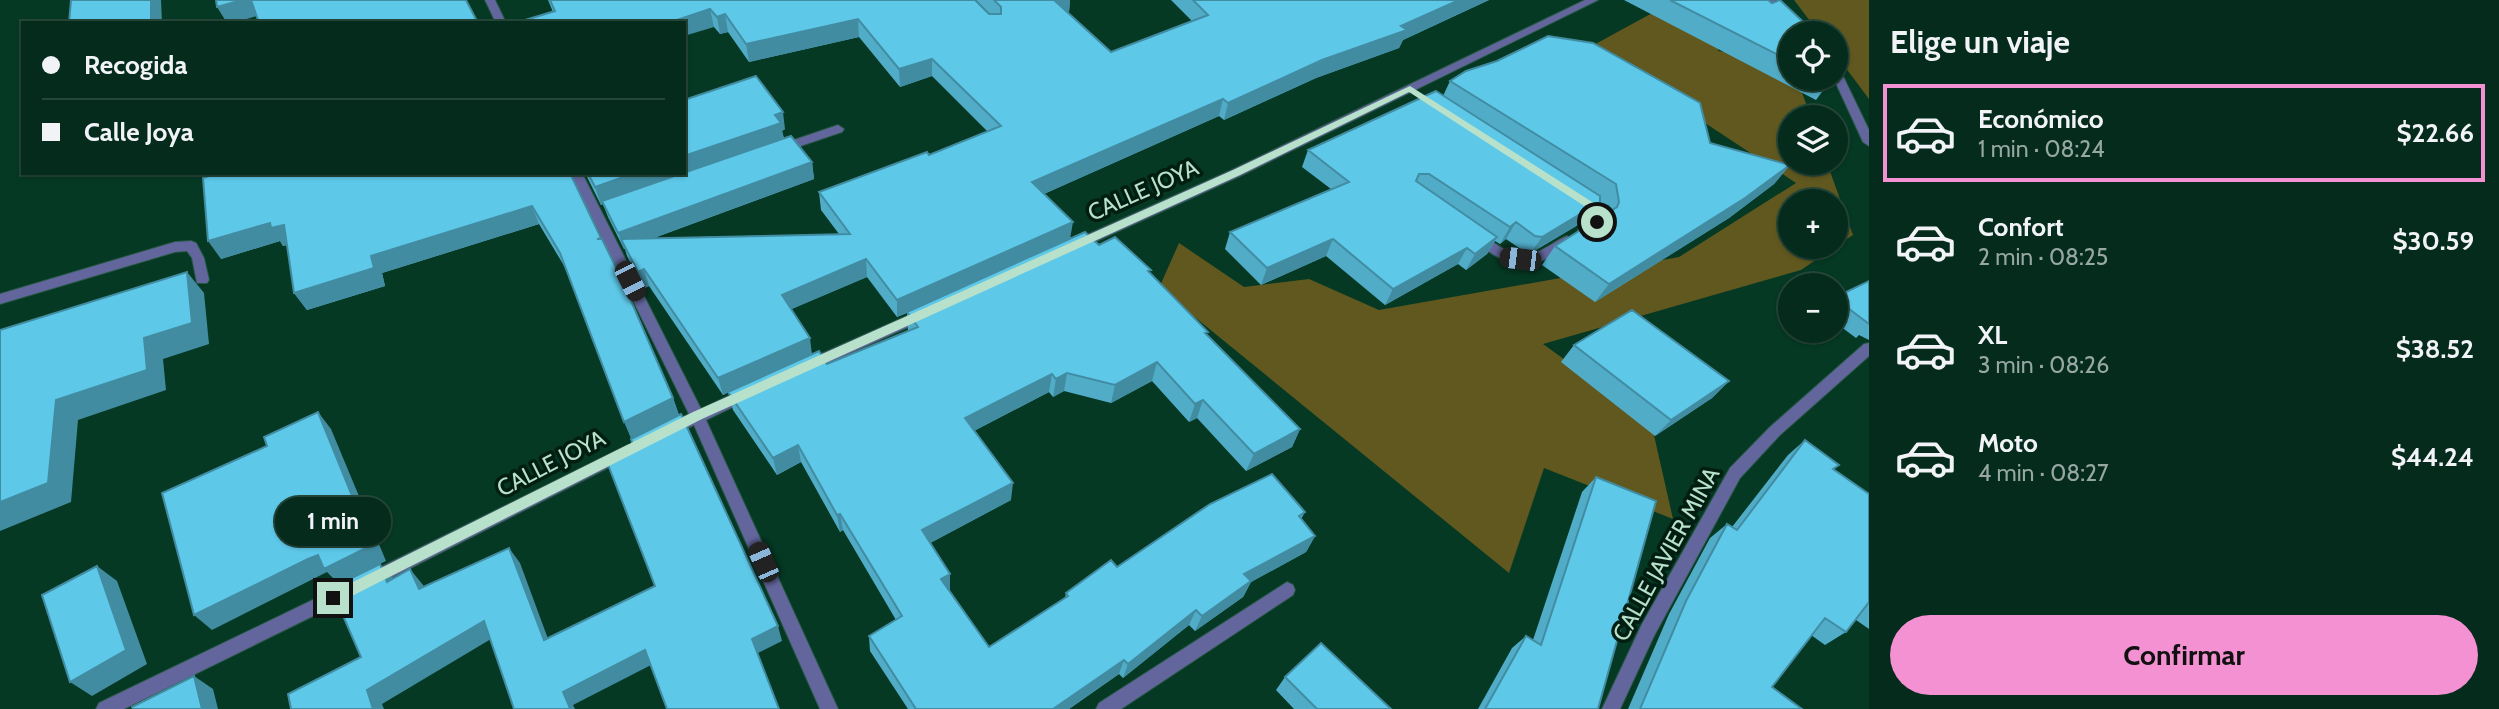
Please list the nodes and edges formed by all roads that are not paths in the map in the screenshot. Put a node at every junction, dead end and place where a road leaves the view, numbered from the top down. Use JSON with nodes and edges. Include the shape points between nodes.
{"nodes":[{"id":1,"x":489,"y":0,"type":"edge"},
{"id":2,"x":1593,"y":0,"type":"edge"},
{"id":3,"x":1769,"y":0,"type":"edge"},
{"id":4,"x":500,"y":21,"type":"edge"},
{"id":5,"x":1789,"y":21,"type":"edge"},
{"id":6,"x":1845,"y":91,"type":"edge"},
{"id":7,"x":838,"y":129,"type":"dead end"},
{"id":8,"x":1869,"y":142,"type":"edge"},
{"id":9,"x":762,"y":156,"type":"edge"},
{"id":10,"x":577,"y":175,"type":"edge"},
{"id":11,"x":1573,"y":194,"type":"edge"},
{"id":12,"x":1460,"y":227,"type":"edge"},
{"id":13,"x":1061,"y":252,"type":"edge"},
{"id":14,"x":202,"y":280,"type":"dead end"},
{"id":15,"x":0,"y":299,"type":"edge"},
{"id":16,"x":936,"y":308,"type":"edge"},
{"id":17,"x":1869,"y":348,"type":"edge"},
{"id":18,"x":798,"y":370,"type":"edge"},
{"id":19,"x":760,"y":387,"type":"edge"},
{"id":20,"x":697,"y":416,"type":"junction"},
{"id":21,"x":1287,"y":590,"type":"dead end"},
{"id":22,"x":105,"y":709,"type":"edge"},
{"id":23,"x":829,"y":709,"type":"edge"},
{"id":24,"x":1105,"y":709,"type":"edge"},
{"id":25,"x":1611,"y":709,"type":"edge"}],
"edges":[{"from":1,"to":4,"type":"street"},
{"from":2,"to":13,"type":"street","name":"CALLE JOYA","via":[[1416,92]]},
{"from":3,"to":5,"type":"street"},
{"from":6,"to":8,"type":"street"},
{"from":7,"to":9,"type":"street"},
{"from":10,"to":20,"type":"street","via":[[603,211]]},
{"from":11,"to":12,"type":"street","via":[[1597,209],[1597,222],[1534,261],[1506,257]]},
{"from":14,"to":15,"type":"street","via":[[191,246],[175,247]]},
{"from":16,"to":18,"type":"street"},
{"from":17,"to":25,"type":"street","name":"CALLE JAVIER MINA","via":[[1735,473],[1648,630]]},
{"from":19,"to":20,"type":"street","name":"CALLE JOYA"},
{"from":20,"to":22,"type":"street","name":"CALLE JOYA"},
{"from":20,"to":23,"type":"street"},
{"from":21,"to":24,"type":"street"}]}
